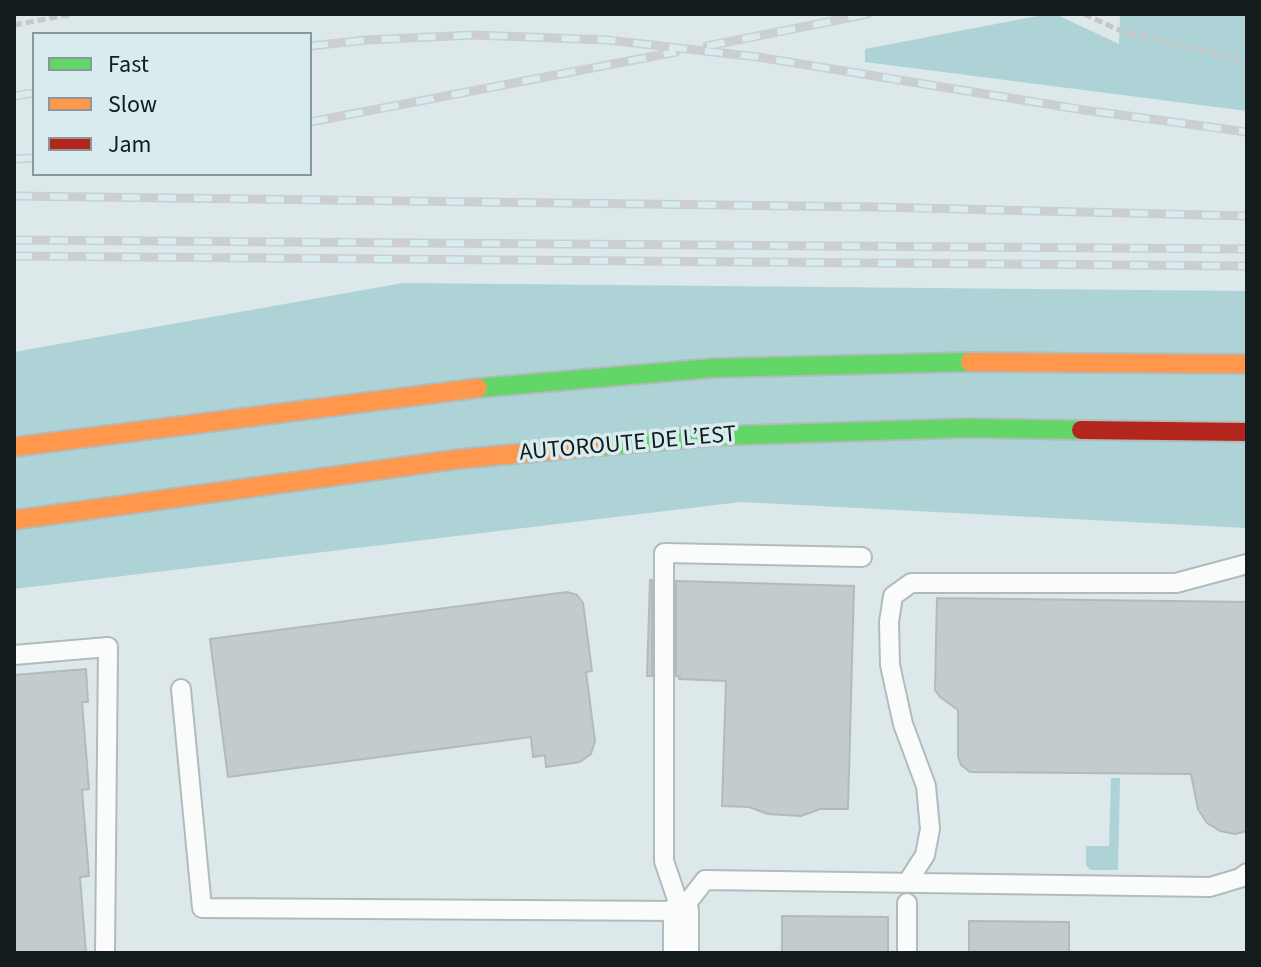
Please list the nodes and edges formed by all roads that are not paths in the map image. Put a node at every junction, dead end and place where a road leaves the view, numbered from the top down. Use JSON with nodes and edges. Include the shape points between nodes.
{"nodes":[{"id":1,"x":1247,"y":364,"type":"edge"},
{"id":2,"x":1247,"y":432,"type":"edge"},
{"id":3,"x":14,"y":447,"type":"edge"},
{"id":4,"x":14,"y":520,"type":"edge"},
{"id":5,"x":862,"y":557,"type":"dead end"},
{"id":6,"x":1247,"y":564,"type":"edge"},
{"id":7,"x":14,"y":655,"type":"edge"},
{"id":8,"x":181,"y":689,"type":"dead end"},
{"id":9,"x":1247,"y":873,"type":"edge"},
{"id":10,"x":907,"y":883,"type":"junction"},
{"id":11,"x":907,"y":903,"type":"dead end"},
{"id":12,"x":681,"y":911,"type":"junction"},
{"id":13,"x":105,"y":953,"type":"edge"},
{"id":14,"x":681,"y":953,"type":"edge"},
{"id":15,"x":907,"y":953,"type":"edge"}],
"edges":[{"from":1,"to":3,"type":"highway","via":[[971,362],[713,368],[441,391]]},
{"from":2,"to":4,"type":"highway","name":"AUTOROUTE DE L’EST","via":[[968,428],[714,436],[459,459]]},
{"from":5,"to":12,"type":"lane","via":[[664,553],[664,861]]},
{"from":6,"to":10,"type":"lane","via":[[1176,583],[911,583],[893,596],[890,665],[903,724],[926,786],[930,829],[925,855]]},
{"from":7,"to":13,"type":"lane","via":[[108,647]]},
{"from":8,"to":12,"type":"lane","via":[[202,908]]},
{"from":9,"to":10,"type":"lane","via":[[1210,887]]},
{"from":10,"to":12,"type":"lane","via":[[705,880]]},
{"from":11,"to":15,"type":"lane"},
{"from":12,"to":14,"type":"street"}]}
